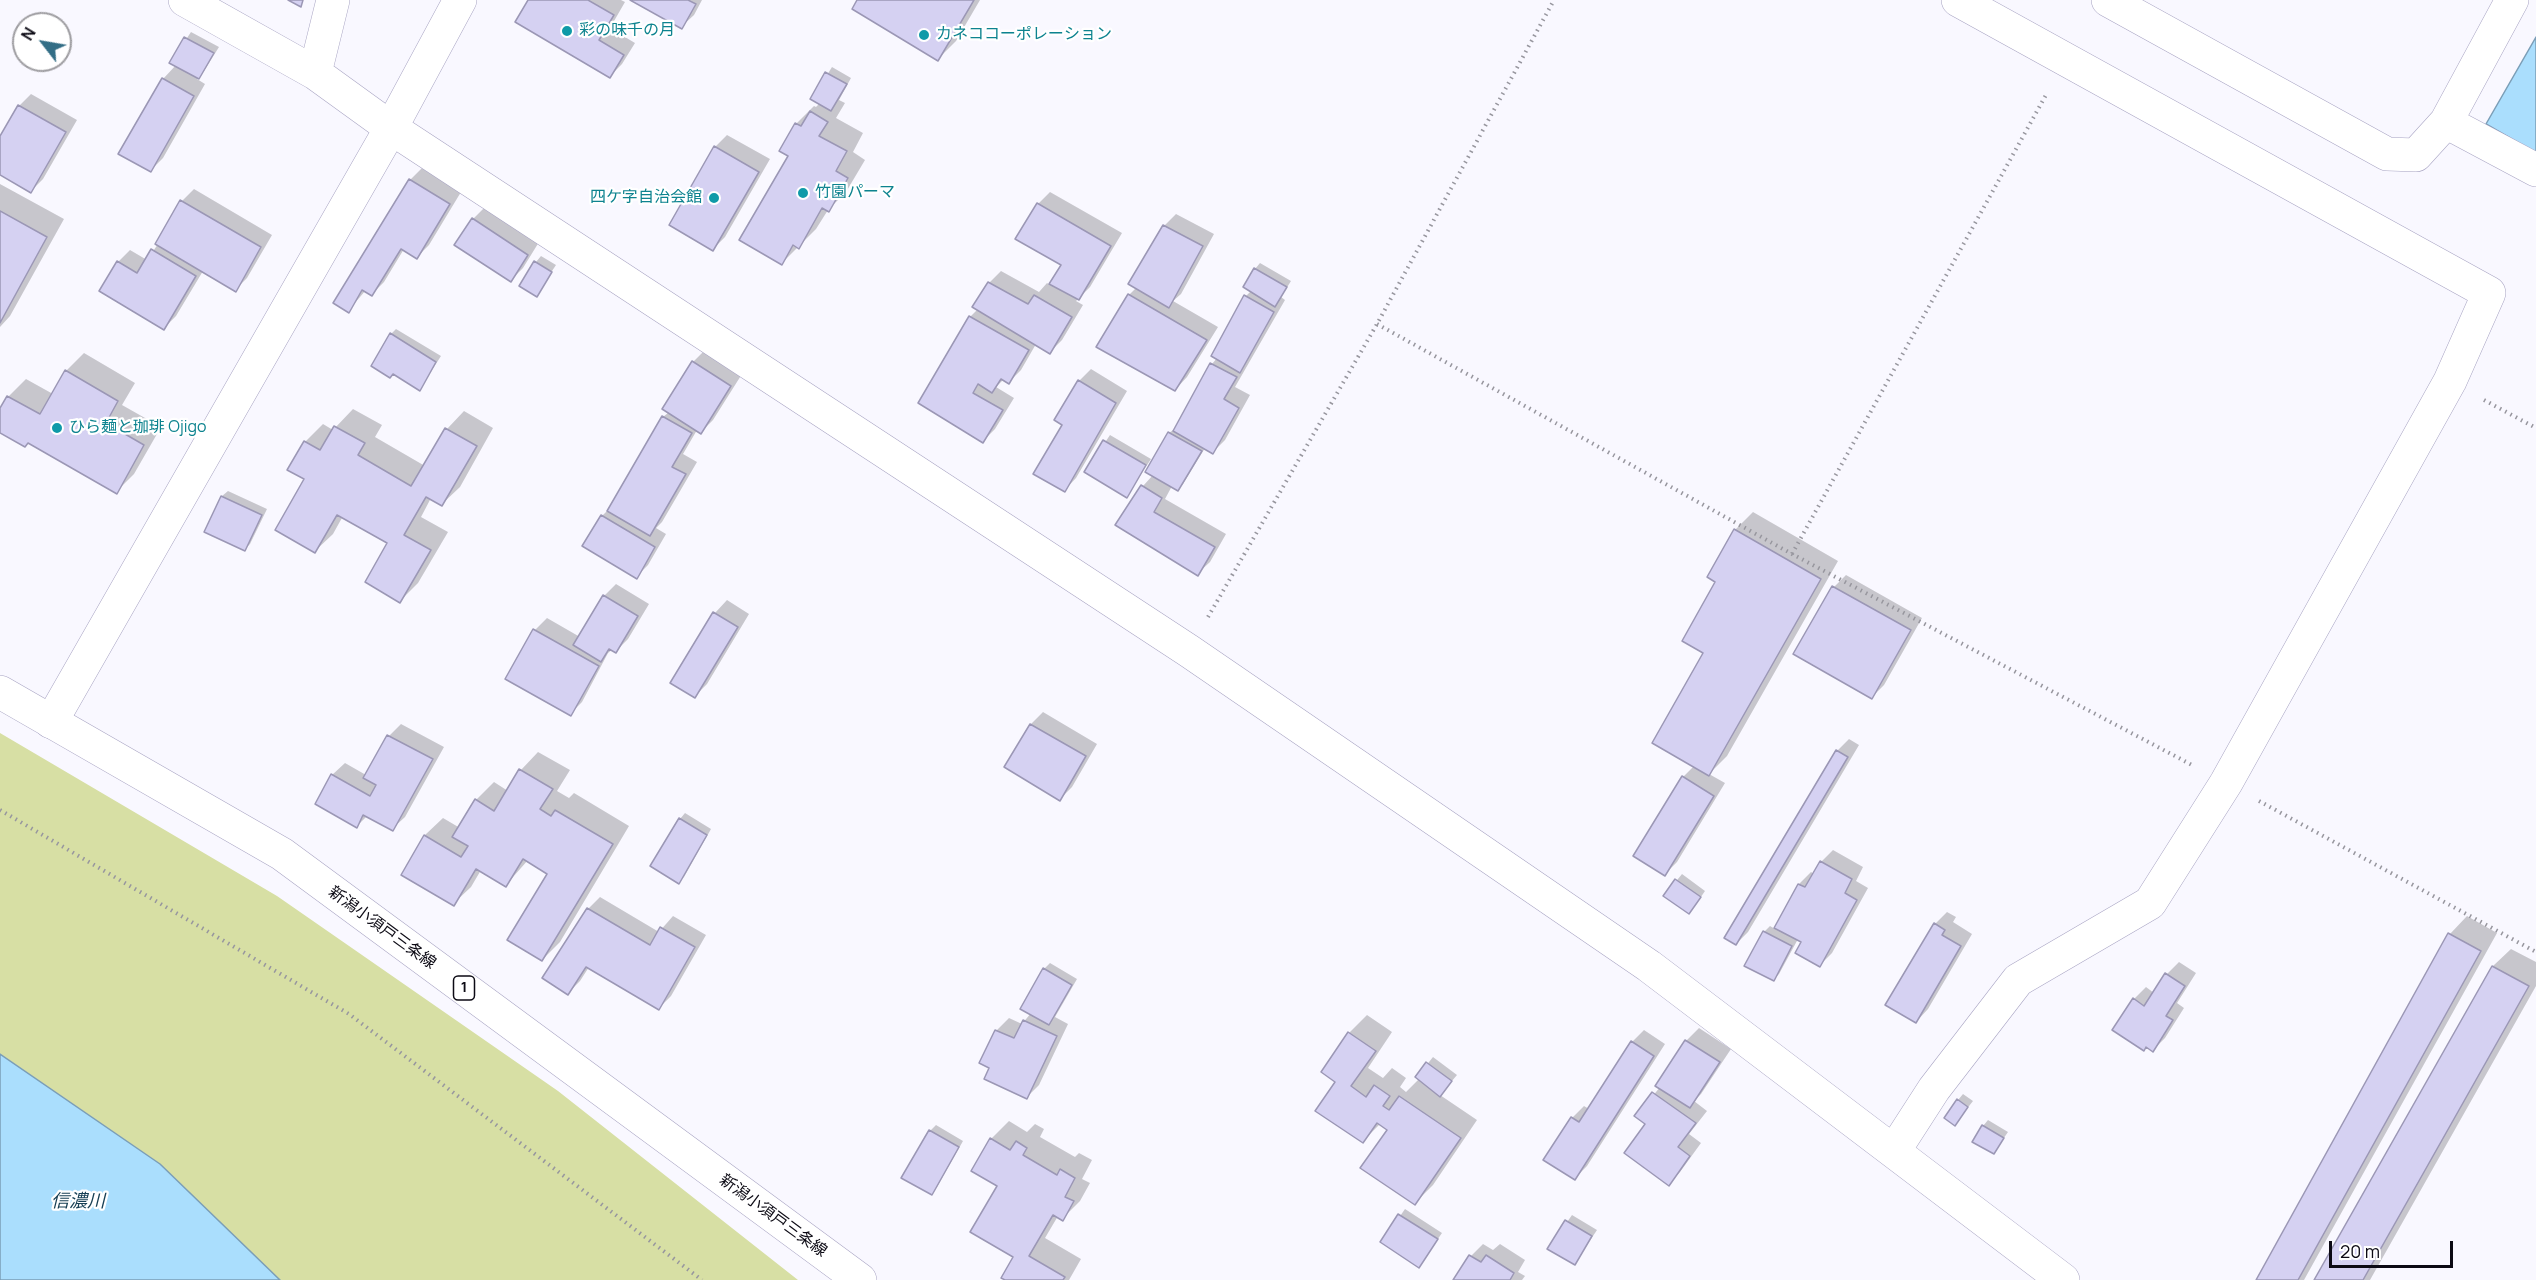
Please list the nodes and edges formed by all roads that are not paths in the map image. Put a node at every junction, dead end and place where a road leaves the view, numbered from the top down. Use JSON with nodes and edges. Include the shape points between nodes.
{"nodes":[{"id":1,"x":185,"y":0,"type":"edge"},
{"id":2,"x":333,"y":0,"type":"edge"},
{"id":3,"x":460,"y":0,"type":"edge"},
{"id":4,"x":1959,"y":0,"type":"edge"},
{"id":5,"x":2108,"y":0,"type":"edge"},
{"id":6,"x":2512,"y":0,"type":"edge"},
{"id":7,"x":315,"y":74,"type":"junction"},
{"id":8,"x":2446,"y":122,"type":"junction"},
{"id":9,"x":391,"y":128,"type":"junction"},
{"id":10,"x":2536,"y":170,"type":"edge"},
{"id":11,"x":0,"y":692,"type":"edge"},
{"id":12,"x":51,"y":722,"type":"junction"},
{"id":13,"x":1894,"y":1151,"type":"junction"},
{"id":14,"x":860,"y":1280,"type":"edge"},
{"id":15,"x":2063,"y":1280,"type":"edge"}],
"edges":[{"from":1,"to":7,"type":"street"},
{"from":2,"to":7,"type":"street"},
{"from":3,"to":9,"type":"street"},
{"from":4,"to":13,"type":"street","via":[[2488,293],[2450,381],[2226,783],[2150,903],[2018,980],[1934,1089]]},
{"from":5,"to":8,"type":"street","via":[[2386,154],[2416,155]]},
{"from":6,"to":8,"type":"street"},
{"from":7,"to":9,"type":"street"},
{"from":8,"to":10,"type":"street"},
{"from":9,"to":12,"type":"street"},
{"from":9,"to":13,"type":"street","via":[[1189,651],[1649,966]]},
{"from":11,"to":12,"type":"street","name":"新潟小須戸三条線","number":"1"},
{"from":12,"to":14,"type":"street","name":"新潟小須戸三条線","number":"1","via":[[282,854]]},
{"from":13,"to":15,"type":"street"}]}
